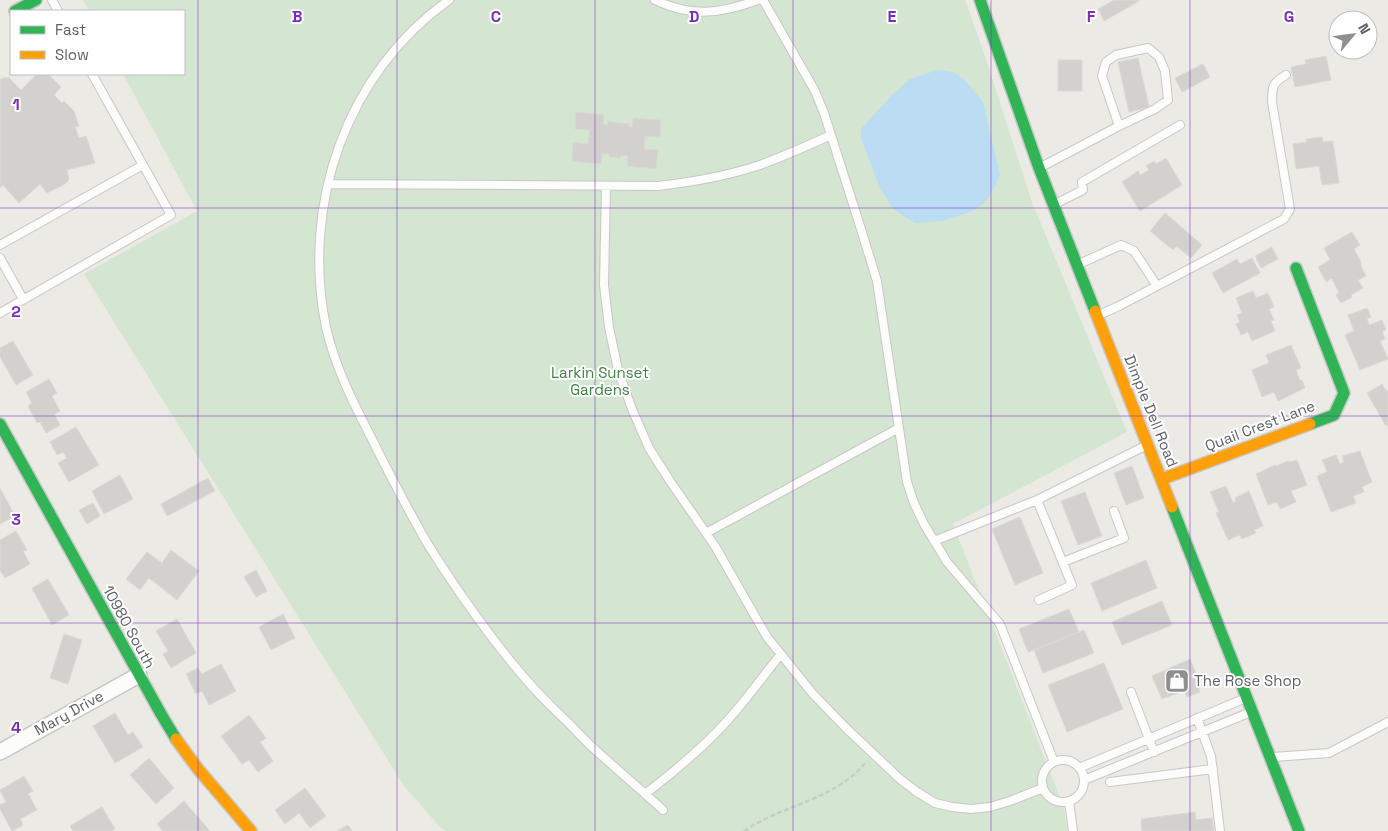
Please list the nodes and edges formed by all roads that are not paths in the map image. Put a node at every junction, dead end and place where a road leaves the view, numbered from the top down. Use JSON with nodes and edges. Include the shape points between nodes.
{"nodes":[{"id":1,"x":36,"y":0,"type":"edge"},
{"id":2,"x":449,"y":0,"type":"edge"},
{"id":3,"x":656,"y":0,"type":"edge"},
{"id":4,"x":758,"y":0,"type":"edge"},
{"id":5,"x":763,"y":0,"type":"edge"},
{"id":6,"x":980,"y":0,"type":"edge"},
{"id":7,"x":18,"y":10,"type":"edge"},
{"id":8,"x":93,"y":75,"type":"edge"},
{"id":9,"x":1286,"y":75,"type":"dead end"},
{"id":10,"x":1180,"y":125,"type":"dead end"},
{"id":11,"x":1119,"y":126,"type":"junction"},
{"id":12,"x":831,"y":135,"type":"junction"},
{"id":13,"x":143,"y":165,"type":"junction"},
{"id":14,"x":1039,"y":168,"type":"junction"},
{"id":15,"x":328,"y":184,"type":"junction"},
{"id":16,"x":606,"y":187,"type":"junction"},
{"id":17,"x":1054,"y":205,"type":"junction"},
{"id":18,"x":0,"y":245,"type":"edge"},
{"id":19,"x":0,"y":258,"type":"edge"},
{"id":20,"x":1077,"y":265,"type":"junction"},
{"id":21,"x":1296,"y":268,"type":"dead end"},
{"id":22,"x":1157,"y":286,"type":"junction"},
{"id":23,"x":23,"y":300,"type":"junction"},
{"id":24,"x":0,"y":312,"type":"edge"},
{"id":25,"x":1097,"y":316,"type":"junction"},
{"id":26,"x":0,"y":424,"type":"edge"},
{"id":27,"x":899,"y":428,"type":"junction"},
{"id":28,"x":1149,"y":444,"type":"junction"},
{"id":29,"x":1162,"y":479,"type":"junction"},
{"id":30,"x":1037,"y":500,"type":"junction"},
{"id":31,"x":1114,"y":512,"type":"dead end"},
{"id":32,"x":706,"y":534,"type":"junction"},
{"id":33,"x":934,"y":541,"type":"junction"},
{"id":34,"x":1063,"y":562,"type":"junction"},
{"id":35,"x":1039,"y":600,"type":"dead end"},
{"id":36,"x":781,"y":654,"type":"junction"},
{"id":37,"x":139,"y":675,"type":"junction"},
{"id":38,"x":1131,"y":692,"type":"dead end"},
{"id":39,"x":1248,"y":697,"type":"junction"},
{"id":40,"x":1254,"y":712,"type":"junction"},
{"id":41,"x":1197,"y":718,"type":"junction"},
{"id":42,"x":1388,"y":722,"type":"edge"},
{"id":43,"x":1202,"y":733,"type":"junction"},
{"id":44,"x":1149,"y":738,"type":"junction"},
{"id":45,"x":0,"y":752,"type":"edge"},
{"id":46,"x":1154,"y":752,"type":"junction"},
{"id":47,"x":1103,"y":757,"type":"junction"},
{"id":48,"x":1271,"y":758,"type":"junction"},
{"id":49,"x":1054,"y":762,"type":"junction"},
{"id":50,"x":1079,"y":768,"type":"junction"},
{"id":51,"x":1213,"y":769,"type":"junction"},
{"id":52,"x":1108,"y":771,"type":"junction"},
{"id":53,"x":1084,"y":780,"type":"junction"},
{"id":54,"x":1110,"y":782,"type":"dead end"},
{"id":55,"x":1043,"y":788,"type":"junction"},
{"id":56,"x":645,"y":794,"type":"junction"},
{"id":57,"x":1069,"y":801,"type":"junction"},
{"id":58,"x":663,"y":810,"type":"dead end"},
{"id":59,"x":251,"y":831,"type":"edge"},
{"id":60,"x":1073,"y":831,"type":"edge"},
{"id":61,"x":1220,"y":831,"type":"edge"},
{"id":62,"x":1299,"y":831,"type":"edge"}],
"edges":[{"from":1,"to":7,"type":"street"},
{"from":2,"to":15,"type":"lane","via":[[416,27],[373,78],[344,133]]},
{"from":3,"to":4,"type":"lane","via":[[685,11],[700,12],[738,8]]},
{"from":5,"to":12,"type":"lane","via":[[815,91]]},
{"from":6,"to":14,"type":"street","name":"Dimple Dell Road"},
{"from":8,"to":13,"type":"lane"},
{"from":9,"to":22,"type":"lane","via":[[1272,87],[1272,102],[1290,209],[1284,218]]},
{"from":10,"to":17,"type":"lane","via":[[1082,182],[1083,190]]},
{"from":11,"to":11,"type":"lane","via":[[1168,100],[1165,71],[1158,57],[1148,48],[1116,55],[1106,62],[1102,76]]},
{"from":11,"to":14,"type":"lane"},
{"from":12,"to":16,"type":"lane","via":[[759,165],[706,179],[658,186]]},
{"from":12,"to":27,"type":"lane","via":[[877,281]]},
{"from":13,"to":18,"type":"lane"},
{"from":13,"to":23,"type":"lane","via":[[171,216]]},
{"from":14,"to":17,"type":"street","name":"Dimple Dell Road"},
{"from":15,"to":16,"type":"lane"},
{"from":15,"to":56,"type":"lane","via":[[320,223],[320,279],[327,329],[342,378],[392,479],[432,552],[473,612],[530,684],[589,744]]},
{"from":16,"to":32,"type":"lane","via":[[604,285],[618,370],[649,448]]},
{"from":17,"to":20,"type":"street","name":"Dimple Dell Road"},
{"from":19,"to":23,"type":"lane"},
{"from":20,"to":22,"type":"lane","via":[[1121,245],[1134,251]]},
{"from":20,"to":25,"type":"street","name":"Dimple Dell Road"},
{"from":21,"to":29,"type":"street","name":"Quail Crest Lane","via":[[1344,392],[1334,415]]},
{"from":22,"to":25,"type":"lane"},
{"from":23,"to":24,"type":"lane"},
{"from":25,"to":28,"type":"street","name":"Dimple Dell Road"},
{"from":26,"to":37,"type":"street","name":"10980 South"},
{"from":27,"to":32,"type":"lane"},
{"from":27,"to":33,"type":"lane","via":[[907,482]]},
{"from":28,"to":29,"type":"street","name":"Dimple Dell Road"},
{"from":28,"to":30,"type":"lane"},
{"from":29,"to":39,"type":"street","name":"Dimple Dell Road"},
{"from":30,"to":33,"type":"lane"},
{"from":30,"to":34,"type":"lane"},
{"from":31,"to":34,"type":"lane","via":[[1124,538]]},
{"from":32,"to":36,"type":"lane","via":[[767,637]]},
{"from":33,"to":49,"type":"lane","via":[[947,562],[1000,624]]},
{"from":34,"to":35,"type":"lane","via":[[1072,585]]},
{"from":36,"to":55,"type":"lane","via":[[846,729],[900,779],[935,803],[971,809],[990,807]]},
{"from":36,"to":56,"type":"lane","via":[[700,750]]},
{"from":37,"to":45,"type":"street","name":"Mary Drive"},
{"from":37,"to":59,"type":"street","name":"10980 South","via":[[177,740]]},
{"from":38,"to":44,"type":"lane"},
{"from":39,"to":40,"type":"street","name":"Dimple Dell Road"},
{"from":39,"to":41,"type":"lane"},
{"from":40,"to":43,"type":"lane"},
{"from":40,"to":48,"type":"street","name":"Dimple Dell Road"},
{"from":41,"to":43,"type":"lane"},
{"from":41,"to":44,"type":"lane"},
{"from":42,"to":48,"type":"lane","via":[[1329,753]]},
{"from":43,"to":46,"type":"lane"},
{"from":43,"to":51,"type":"lane"},
{"from":44,"to":46,"type":"lane"},
{"from":44,"to":47,"type":"lane"},
{"from":46,"to":52,"type":"lane"},
{"from":47,"to":50,"type":"lane"},
{"from":47,"to":52,"type":"lane"},
{"from":48,"to":62,"type":"street","name":"Dimple Dell Road"},
{"from":49,"to":50,"type":"lane","via":[[1068,761]]},
{"from":49,"to":55,"type":"lane","via":[[1044,772]]},
{"from":50,"to":53,"type":"lane"},
{"from":51,"to":54,"type":"lane"},
{"from":51,"to":61,"type":"lane"},
{"from":52,"to":53,"type":"lane"},
{"from":53,"to":57,"type":"lane","via":[[1080,794]]},
{"from":55,"to":57,"type":"lane","via":[[1055,801]]},
{"from":56,"to":58,"type":"lane"},
{"from":57,"to":60,"type":"lane"}]}
